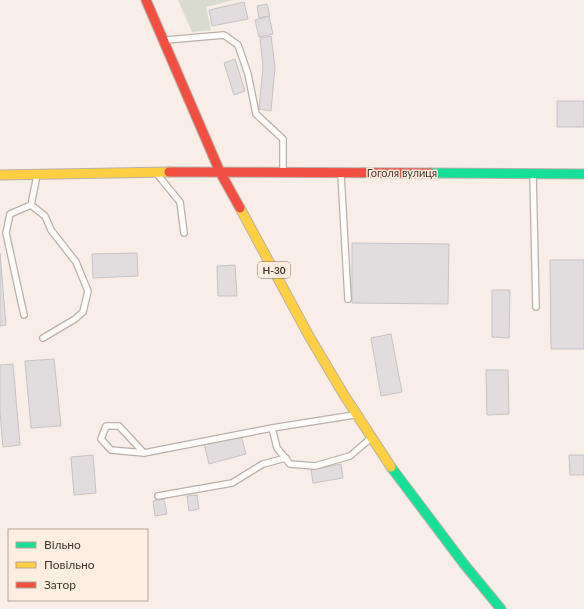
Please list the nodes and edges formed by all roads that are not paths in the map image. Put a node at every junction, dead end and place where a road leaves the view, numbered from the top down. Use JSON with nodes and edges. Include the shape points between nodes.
{"nodes":[{"id":1,"x":146,"y":0,"type":"edge"},
{"id":2,"x":163,"y":40,"type":"junction"},
{"id":3,"x":156,"y":172,"type":"junction"},
{"id":4,"x":220,"y":172,"type":"junction"},
{"id":5,"x":341,"y":173,"type":"junction"},
{"id":6,"x":283,"y":174,"type":"junction"},
{"id":7,"x":533,"y":174,"type":"junction"},
{"id":8,"x":584,"y":174,"type":"edge"},
{"id":9,"x":0,"y":175,"type":"edge"},
{"id":10,"x":37,"y":175,"type":"junction"},
{"id":11,"x":30,"y":205,"type":"junction"},
{"id":12,"x":184,"y":233,"type":"dead end"},
{"id":13,"x":348,"y":299,"type":"dead end"},
{"id":14,"x":536,"y":307,"type":"dead end"},
{"id":15,"x":24,"y":315,"type":"dead end"},
{"id":16,"x":43,"y":338,"type":"dead end"},
{"id":17,"x":356,"y":415,"type":"junction"},
{"id":18,"x":272,"y":428,"type":"junction"},
{"id":19,"x":371,"y":438,"type":"junction"},
{"id":20,"x":144,"y":453,"type":"junction"},
{"id":21,"x":286,"y":458,"type":"junction"},
{"id":22,"x":158,"y":496,"type":"dead end"},
{"id":23,"x":501,"y":609,"type":"edge"}],
"edges":[{"from":1,"to":2,"type":"main road","number":"Н-30"},
{"from":2,"to":4,"type":"main road","number":"Н-30"},
{"from":2,"to":6,"type":"lane","via":[[224,35],[238,45],[248,74],[256,114],[283,139]]},
{"from":3,"to":4,"type":"main road","name":"Гоголя вулиця"},
{"from":3,"to":10,"type":"main road","name":"Гоголя вулиця"},
{"from":3,"to":12,"type":"lane","via":[[180,202]]},
{"from":4,"to":6,"type":"main road","name":"Гоголя вулиця"},
{"from":4,"to":17,"type":"main road","number":"Н-30","via":[[309,336]]},
{"from":5,"to":6,"type":"main road","name":"Гоголя вулиця"},
{"from":5,"to":7,"type":"main road","name":"Гоголя вулиця"},
{"from":5,"to":13,"type":"lane"},
{"from":7,"to":8,"type":"main road","name":"Гоголя вулиця"},
{"from":7,"to":14,"type":"lane"},
{"from":9,"to":10,"type":"main road","name":"Гоголя вулиця"},
{"from":10,"to":11,"type":"lane"},
{"from":11,"to":15,"type":"lane","via":[[10,214],[6,233]]},
{"from":11,"to":16,"type":"lane","via":[[45,216],[51,230],[76,262],[88,291],[83,312]]},
{"from":17,"to":18,"type":"lane"},
{"from":17,"to":19,"type":"main road","number":"Н-30"},
{"from":18,"to":20,"type":"lane"},
{"from":18,"to":21,"type":"lane","via":[[277,448]]},
{"from":19,"to":21,"type":"lane","via":[[350,456],[314,466],[290,464]]},
{"from":19,"to":23,"type":"main road","number":"Н-30"},
{"from":20,"to":20,"type":"lane","via":[[111,450],[101,439],[106,426],[119,426]]},
{"from":21,"to":22,"type":"lane","via":[[263,464],[232,483]]}]}
